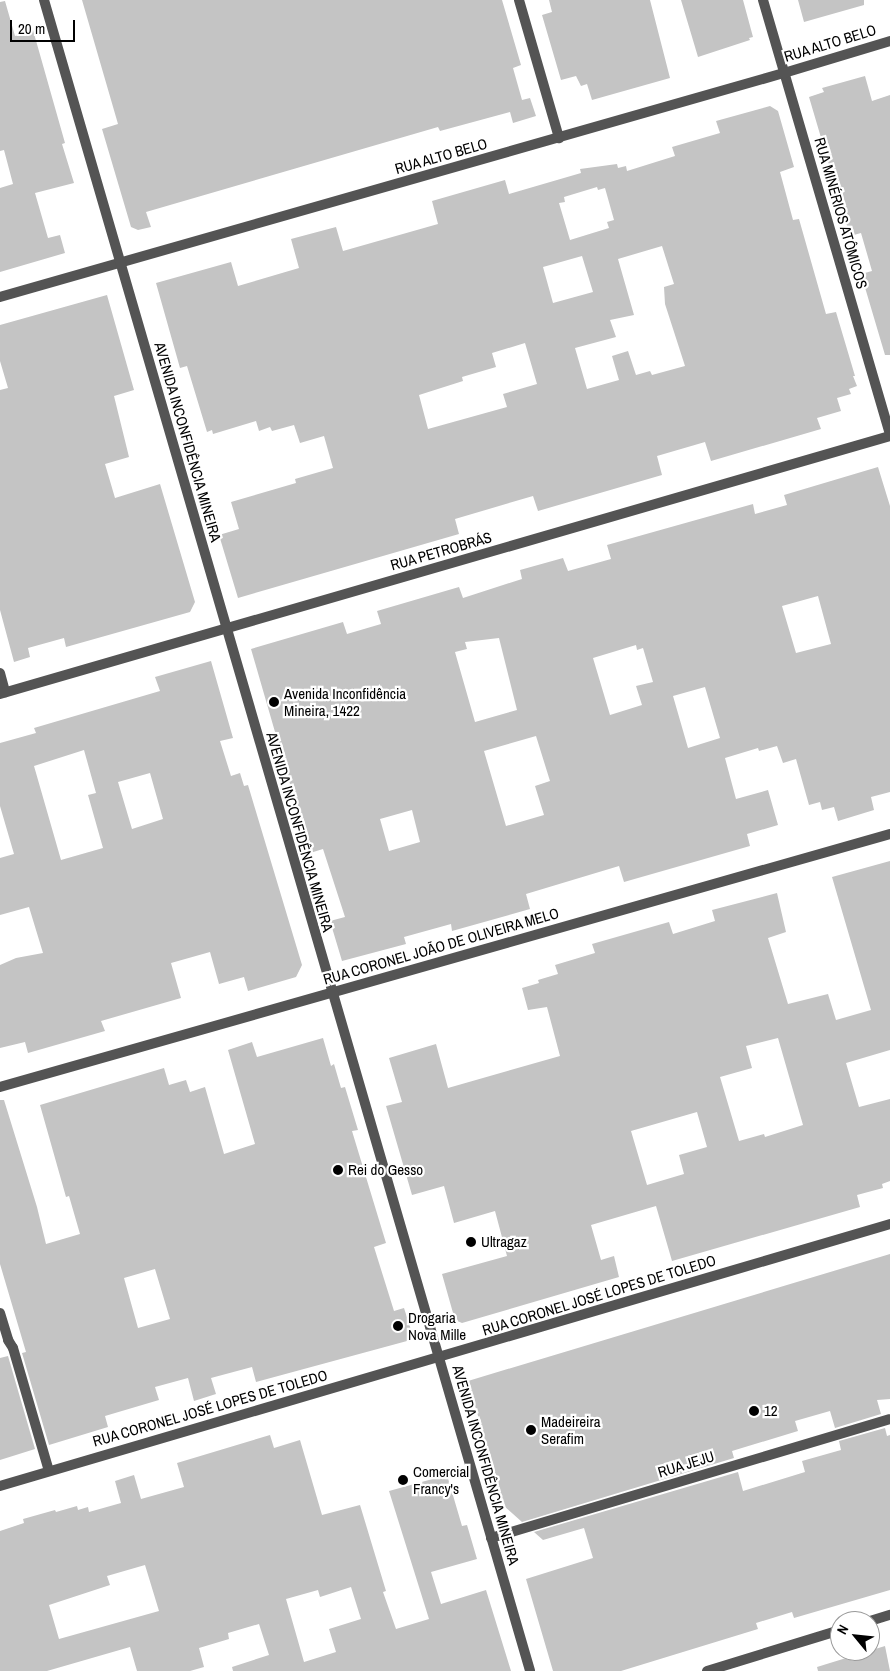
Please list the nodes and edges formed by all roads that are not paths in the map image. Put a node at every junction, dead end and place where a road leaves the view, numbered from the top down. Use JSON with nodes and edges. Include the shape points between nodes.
{"nodes":[{"id":1,"x":44,"y":0,"type":"edge"},
{"id":2,"x":519,"y":0,"type":"edge"},
{"id":3,"x":763,"y":0,"type":"edge"},
{"id":4,"x":890,"y":40,"type":"edge"},
{"id":5,"x":784,"y":73,"type":"junction"},
{"id":6,"x":559,"y":138,"type":"junction"},
{"id":7,"x":120,"y":262,"type":"junction"},
{"id":8,"x":0,"y":297,"type":"edge"},
{"id":9,"x":890,"y":435,"type":"edge"},
{"id":10,"x":227,"y":630,"type":"junction"},
{"id":11,"x":0,"y":673,"type":"edge"},
{"id":12,"x":3,"y":693,"type":"edge"},
{"id":13,"x":890,"y":834,"type":"edge"},
{"id":14,"x":331,"y":993,"type":"junction"},
{"id":15,"x":0,"y":1088,"type":"edge"},
{"id":16,"x":890,"y":1224,"type":"edge"},
{"id":17,"x":0,"y":1313,"type":"edge"},
{"id":18,"x":440,"y":1358,"type":"junction"},
{"id":19,"x":890,"y":1419,"type":"edge"},
{"id":20,"x":49,"y":1471,"type":"junction"},
{"id":21,"x":0,"y":1486,"type":"edge"},
{"id":22,"x":490,"y":1538,"type":"junction"},
{"id":23,"x":830,"y":1633,"type":"edge"},
{"id":24,"x":530,"y":1671,"type":"edge"},
{"id":25,"x":707,"y":1671,"type":"edge"}],
"edges":[{"from":1,"to":7,"type":"street","name":"AVENIDA INCONFIDÊNCIA MINEIRA"},
{"from":2,"to":6,"type":"street"},
{"from":3,"to":5,"type":"street","name":"RUA MINÉRIOS ATÔMICOS"},
{"from":4,"to":5,"type":"street","name":"RUA ALTO BELO"},
{"from":5,"to":6,"type":"street","name":"RUA ALTO BELO"},
{"from":5,"to":9,"type":"street","name":"RUA MINÉRIOS ATÔMICOS"},
{"from":6,"to":7,"type":"street","name":"RUA ALTO BELO"},
{"from":7,"to":8,"type":"street","name":"RUA ALTO BELO"},
{"from":7,"to":10,"type":"street","name":"AVENIDA INCONFIDÊNCIA MINEIRA"},
{"from":9,"to":10,"type":"street","name":"RUA PETROBRÁS"},
{"from":10,"to":12,"type":"street","name":"RUA PETROBRÁS"},
{"from":10,"to":14,"type":"street","name":"AVENIDA INCONFIDÊNCIA MINEIRA"},
{"from":11,"to":12,"type":"street"},
{"from":13,"to":14,"type":"street","name":"RUA CORONEL JOÃO DE OLIVEIRA MELO"},
{"from":14,"to":15,"type":"street","name":"RUA CORONEL JOÃO DE OLIVEIRA MELO"},
{"from":14,"to":18,"type":"street","name":"AVENIDA INCONFIDÊNCIA MINEIRA"},
{"from":16,"to":18,"type":"street","name":"RUA CORONEL JOSÉ LOPES DE TOLEDO"},
{"from":17,"to":20,"type":"street"},
{"from":18,"to":20,"type":"street","name":"RUA CORONEL JOSÉ LOPES DE TOLEDO"},
{"from":18,"to":22,"type":"street","name":"AVENIDA INCONFIDÊNCIA MINEIRA"},
{"from":19,"to":22,"type":"street","name":"RUA JEJU"},
{"from":20,"to":21,"type":"street","name":"RUA CORONEL JOSÉ LOPES DE TOLEDO"},
{"from":22,"to":24,"type":"street","name":"AVENIDA INCONFIDÊNCIA MINEIRA"},
{"from":23,"to":25,"type":"street"}]}
